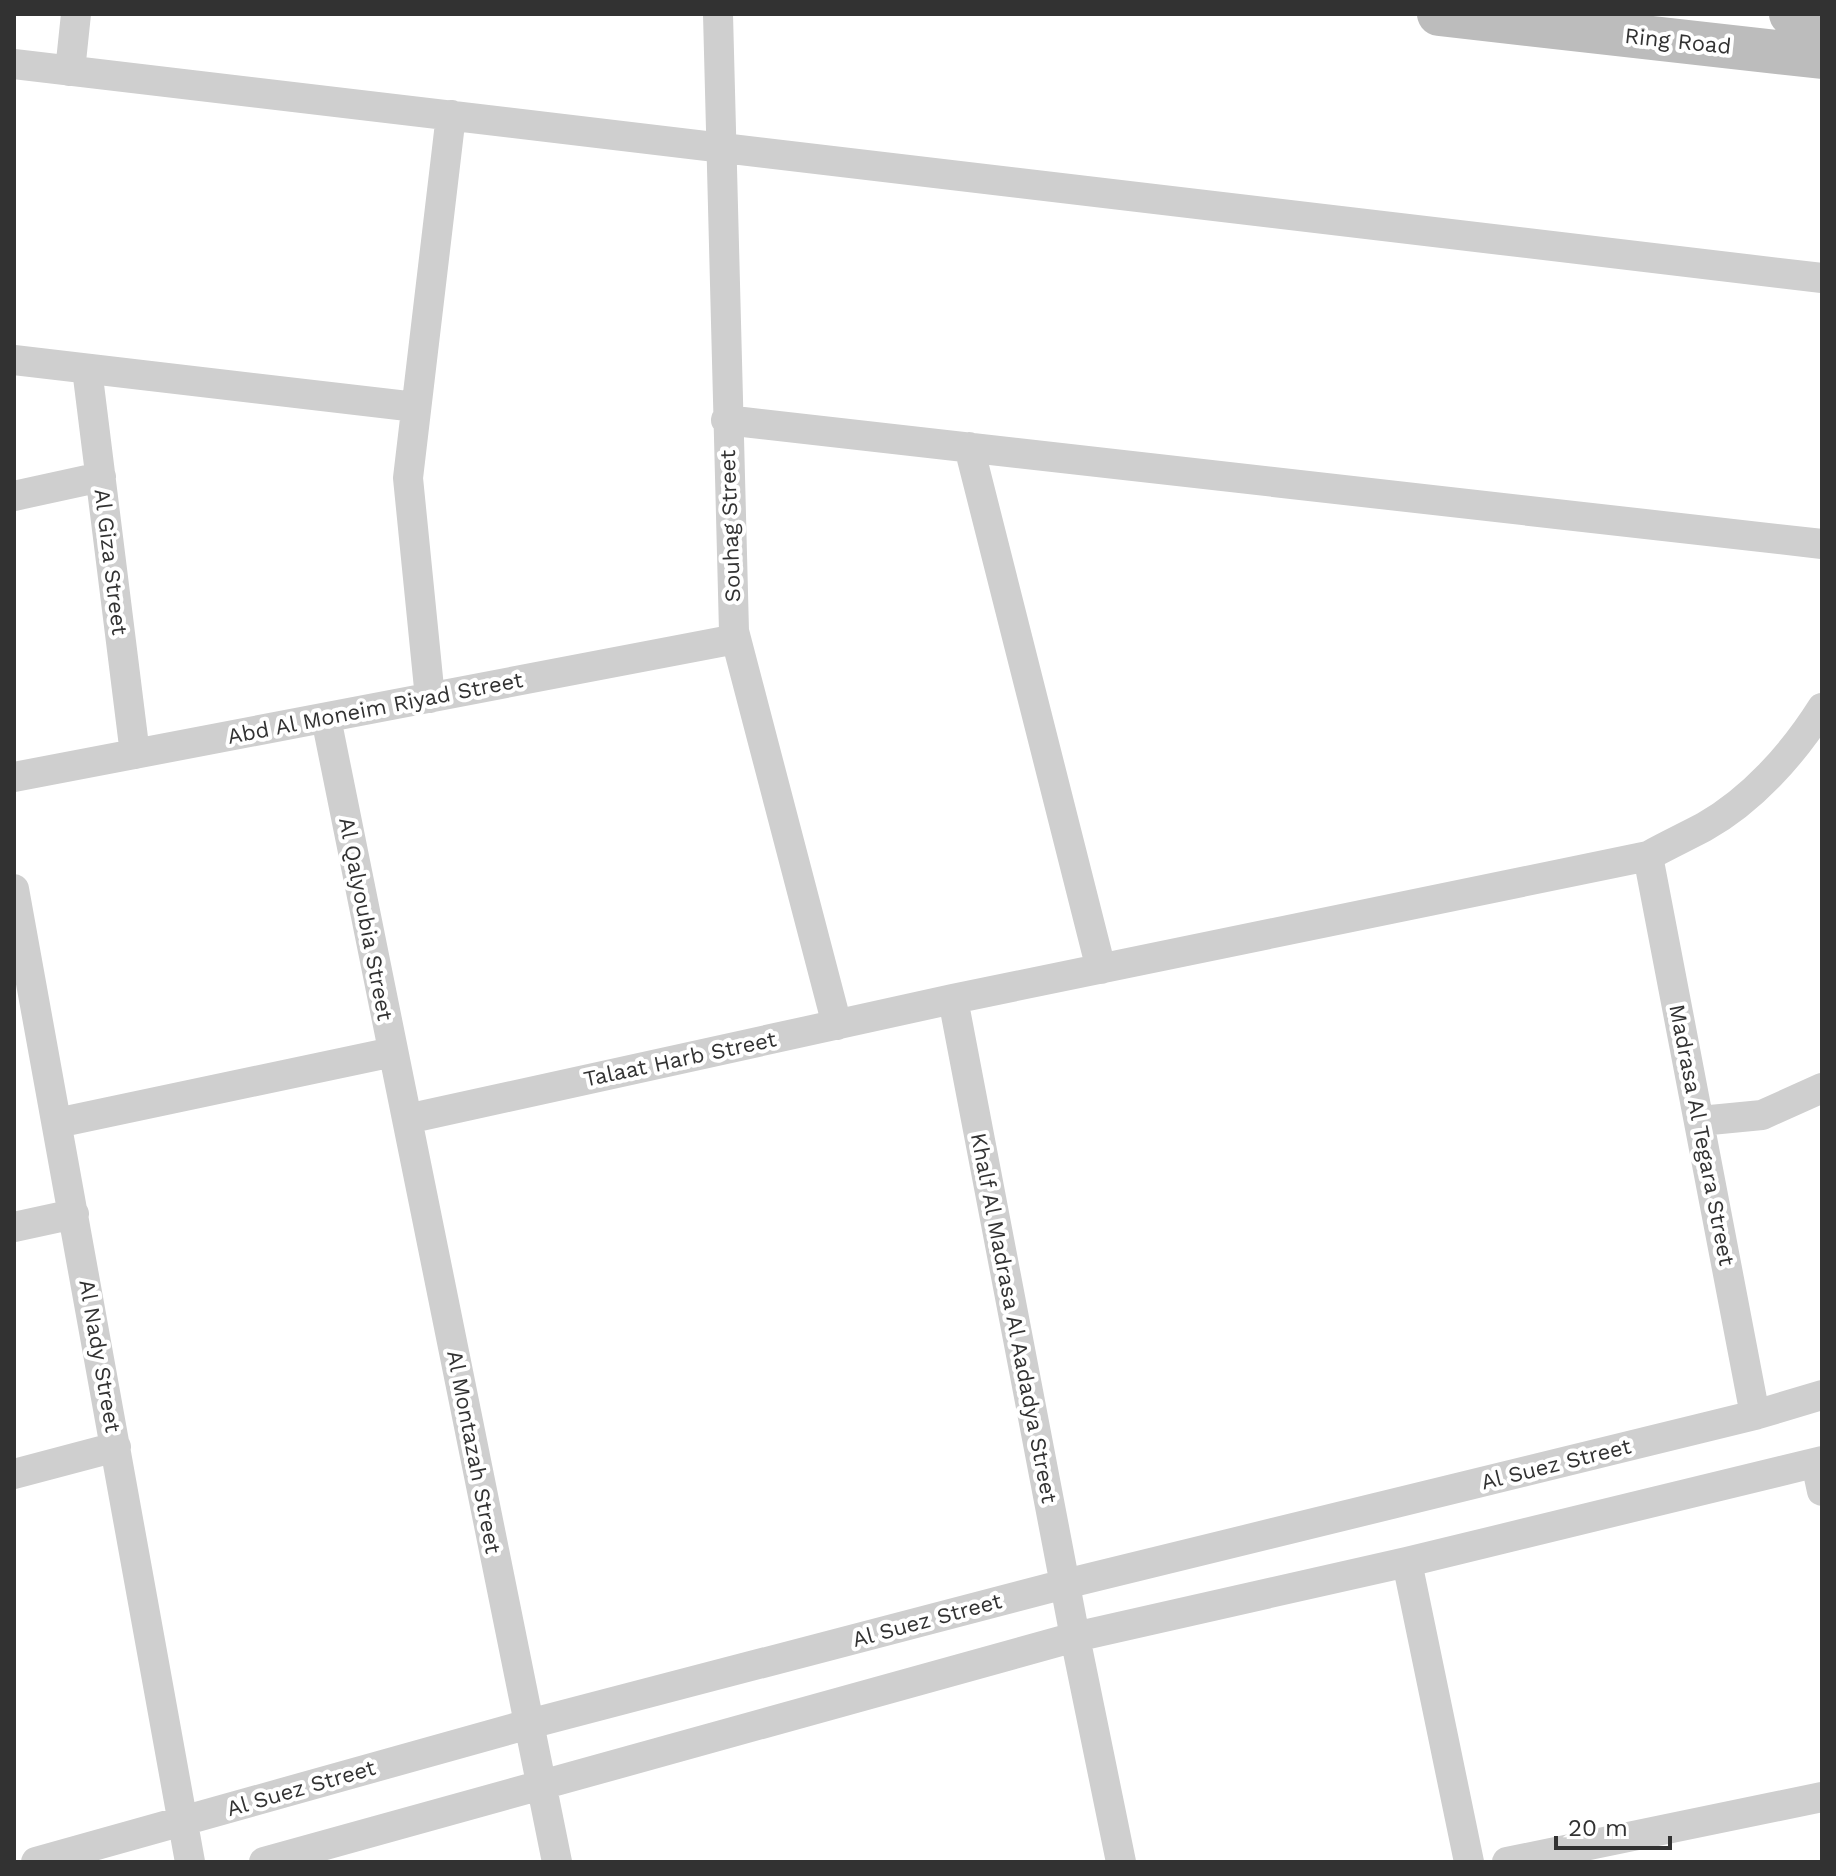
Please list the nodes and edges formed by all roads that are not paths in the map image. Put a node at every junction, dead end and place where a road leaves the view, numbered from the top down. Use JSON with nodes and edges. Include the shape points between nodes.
{"nodes":[{"id":1,"x":76,"y":14,"type":"edge"},
{"id":2,"x":718,"y":14,"type":"edge"},
{"id":3,"x":1439,"y":14,"type":"edge"},
{"id":4,"x":1791,"y":14,"type":"edge"},
{"id":5,"x":1490,"y":17,"type":"edge"},
{"id":6,"x":1822,"y":18,"type":"edge"},
{"id":7,"x":1822,"y":57,"type":"edge"},
{"id":8,"x":14,"y":64,"type":"edge"},
{"id":9,"x":70,"y":71,"type":"junction"},
{"id":10,"x":451,"y":115,"type":"junction"},
{"id":11,"x":720,"y":148,"type":"junction"},
{"id":12,"x":1822,"y":278,"type":"edge"},
{"id":13,"x":14,"y":360,"type":"edge"},
{"id":14,"x":87,"y":369,"type":"junction"},
{"id":15,"x":416,"y":407,"type":"junction"},
{"id":16,"x":726,"y":420,"type":"junction"},
{"id":17,"x":969,"y":447,"type":"junction"},
{"id":18,"x":101,"y":477,"type":"junction"},
{"id":19,"x":14,"y":496,"type":"edge"},
{"id":20,"x":1822,"y":544,"type":"edge"},
{"id":21,"x":736,"y":639,"type":"junction"},
{"id":22,"x":430,"y":698,"type":"junction"},
{"id":23,"x":1822,"y":708,"type":"edge"},
{"id":24,"x":326,"y":718,"type":"junction"},
{"id":25,"x":135,"y":754,"type":"junction"},
{"id":26,"x":14,"y":777,"type":"edge"},
{"id":27,"x":1648,"y":856,"type":"junction"},
{"id":28,"x":14,"y":889,"type":"edge"},
{"id":29,"x":1101,"y":969,"type":"junction"},
{"id":30,"x":953,"y":999,"type":"junction"},
{"id":31,"x":25,"y":1007,"type":"edge"},
{"id":32,"x":837,"y":1025,"type":"junction"},
{"id":33,"x":393,"y":1052,"type":"junction"},
{"id":34,"x":1822,"y":1088,"type":"edge"},
{"id":35,"x":407,"y":1119,"type":"junction"},
{"id":36,"x":1700,"y":1121,"type":"junction"},
{"id":37,"x":57,"y":1123,"type":"junction"},
{"id":38,"x":74,"y":1214,"type":"junction"},
{"id":39,"x":14,"y":1227,"type":"edge"},
{"id":40,"x":1822,"y":1395,"type":"edge"},
{"id":41,"x":1755,"y":1415,"type":"junction"},
{"id":42,"x":116,"y":1447,"type":"junction"},
{"id":43,"x":1820,"y":1472,"type":"edge"},
{"id":44,"x":14,"y":1474,"type":"edge"},
{"id":45,"x":1407,"y":1562,"type":"junction"},
{"id":46,"x":1065,"y":1584,"type":"junction"},
{"id":47,"x":1075,"y":1637,"type":"junction"},
{"id":48,"x":529,"y":1724,"type":"junction"},
{"id":49,"x":541,"y":1785,"type":"junction"},
{"id":50,"x":1822,"y":1797,"type":"edge"},
{"id":51,"x":183,"y":1822,"type":"junction"},
{"id":52,"x":1642,"y":1848,"type":"edge"},
{"id":53,"x":272,"y":1861,"type":"edge"},
{"id":54,"x":36,"y":1862,"type":"edge"},
{"id":55,"x":190,"y":1862,"type":"edge"},
{"id":56,"x":557,"y":1862,"type":"edge"},
{"id":57,"x":1121,"y":1862,"type":"edge"},
{"id":58,"x":1469,"y":1862,"type":"edge"},
{"id":59,"x":1507,"y":1862,"type":"edge"}],
"edges":[{"from":1,"to":9,"type":"street"},
{"from":2,"to":11,"type":"street","name":"Souhag Street"},
{"from":3,"to":5,"type":"street","name":"Ring Road"},
{"from":4,"to":6,"type":"street"},
{"from":5,"to":7,"type":"street","name":"Ring Road"},
{"from":8,"to":9,"type":"street"},
{"from":9,"to":10,"type":"street"},
{"from":10,"to":11,"type":"street"},
{"from":10,"to":15,"type":"street"},
{"from":11,"to":12,"type":"street"},
{"from":11,"to":16,"type":"street","name":"Souhag Street"},
{"from":13,"to":14,"type":"street"},
{"from":14,"to":15,"type":"street"},
{"from":14,"to":18,"type":"street","name":"Al Giza Street"},
{"from":15,"to":22,"type":"street","via":[[408,478]]},
{"from":16,"to":17,"type":"street"},
{"from":16,"to":21,"type":"street","name":"Souhag Street"},
{"from":17,"to":20,"type":"street"},
{"from":17,"to":29,"type":"street"},
{"from":18,"to":19,"type":"street"},
{"from":18,"to":25,"type":"street","name":"Al Giza Street"},
{"from":21,"to":22,"type":"street","name":"Abd Al Moneim Riyad Street"},
{"from":21,"to":32,"type":"street","name":"Souhag Street"},
{"from":22,"to":24,"type":"street","name":"Abd Al Moneim Riyad Street"},
{"from":23,"to":27,"type":"street","name":"Talaat Harb Street","via":[[1760,785],[1707,826]]},
{"from":24,"to":25,"type":"street","name":"Abd Al Moneim Riyad Street"},
{"from":24,"to":33,"type":"street","name":"Al Qalyoubia Street"},
{"from":25,"to":26,"type":"street","name":"Abd Al Moneim Riyad Street"},
{"from":27,"to":29,"type":"street","name":"Talaat Harb Street"},
{"from":27,"to":36,"type":"street","name":"Madrasa Al Tegara Street"},
{"from":28,"to":31,"type":"street","name":"Al Nady Street"},
{"from":29,"to":30,"type":"street","name":"Talaat Harb Street"},
{"from":30,"to":32,"type":"street","name":"Talaat Harb Street"},
{"from":30,"to":46,"type":"street","name":"Khalf Al Madrasa Al Aadadya Street"},
{"from":31,"to":37,"type":"street","name":"Al Nady Street"},
{"from":32,"to":35,"type":"street","name":"Talaat Harb Street"},
{"from":33,"to":35,"type":"street","name":"Al Qalyoubia Street"},
{"from":33,"to":37,"type":"street"},
{"from":34,"to":36,"type":"street","via":[[1762,1115]]},
{"from":35,"to":48,"type":"street","name":"Al Montazah Street"},
{"from":36,"to":41,"type":"street","name":"Madrasa Al Tegara Street"},
{"from":37,"to":38,"type":"street","name":"Al Nady Street"},
{"from":38,"to":39,"type":"street"},
{"from":38,"to":42,"type":"street","name":"Al Nady Street"},
{"from":40,"to":41,"type":"street","name":"Al Suez Street"},
{"from":41,"to":46,"type":"street","name":"Al Suez Street"},
{"from":42,"to":44,"type":"street"},
{"from":42,"to":51,"type":"street","name":"Al Nady Street"},
{"from":43,"to":45,"type":"street"},
{"from":45,"to":47,"type":"street"},
{"from":45,"to":58,"type":"street"},
{"from":46,"to":47,"type":"street","name":"Khalf Al Madrasa Al Aadadya Street"},
{"from":46,"to":48,"type":"street","name":"Al Suez Street"},
{"from":47,"to":49,"type":"street"},
{"from":47,"to":57,"type":"street","name":"Khalf Al Madrasa Al Aadadya Street"},
{"from":48,"to":49,"type":"street","name":"Al Montazah Street"},
{"from":48,"to":51,"type":"street","name":"Al Suez Street"},
{"from":49,"to":53,"type":"street"},
{"from":49,"to":56,"type":"street","name":"Al Montazah Street"},
{"from":50,"to":52,"type":"street"},
{"from":51,"to":54,"type":"street","name":"Al Suez Street"},
{"from":51,"to":55,"type":"street","name":"Al Nady Street"},
{"from":52,"to":59,"type":"street"}]}
